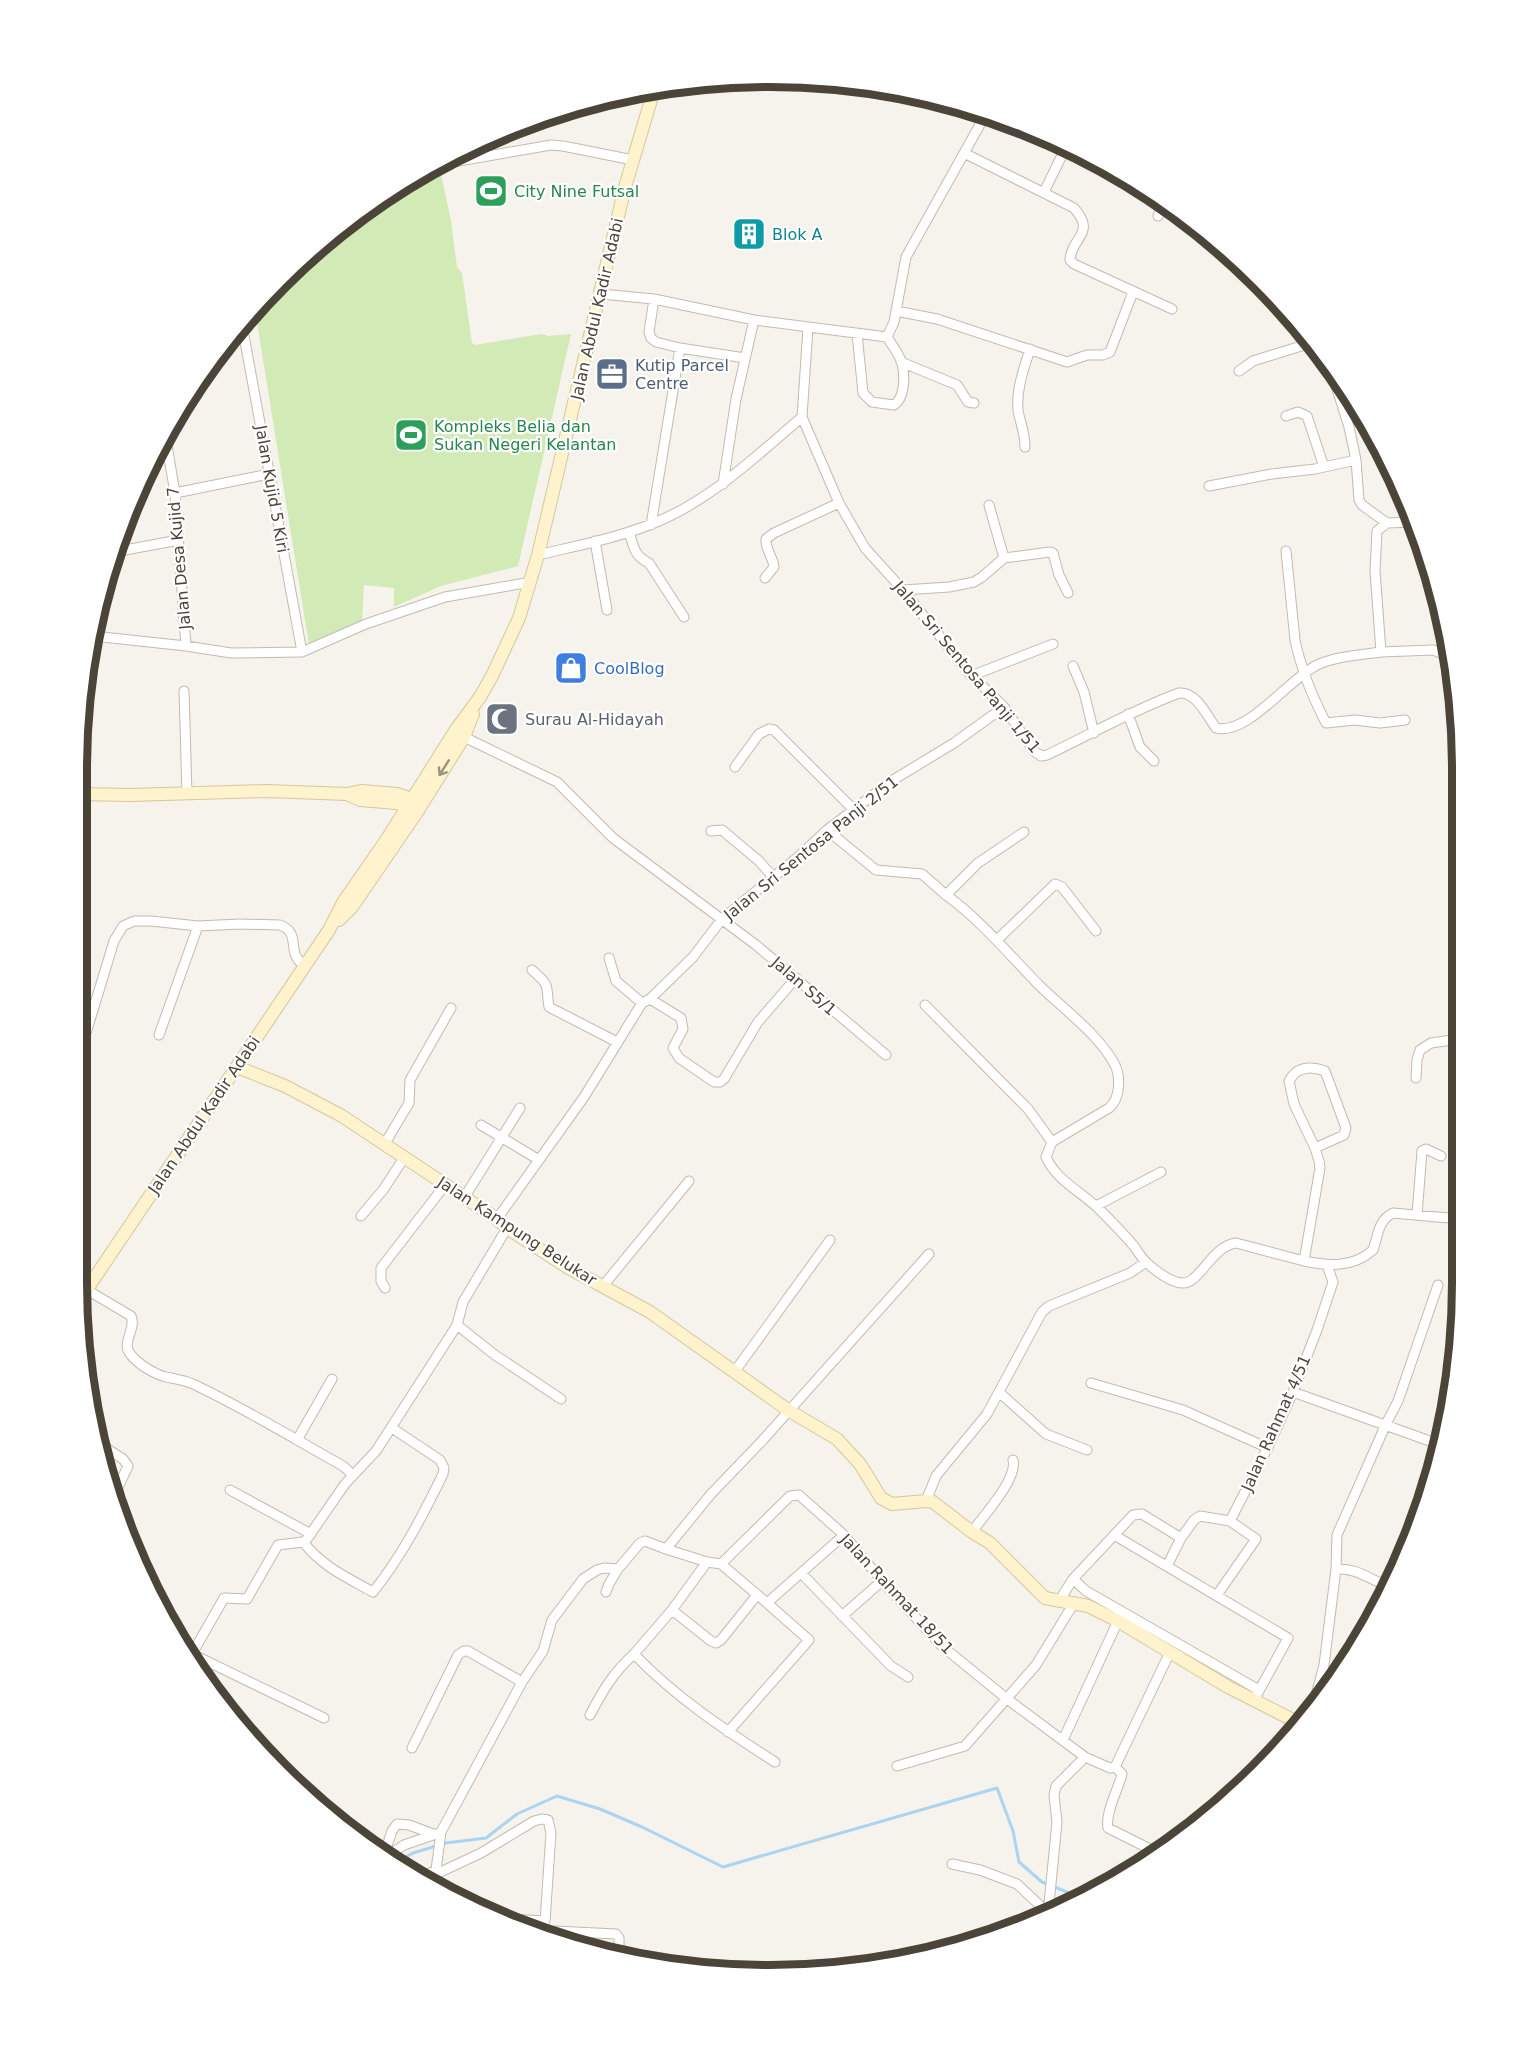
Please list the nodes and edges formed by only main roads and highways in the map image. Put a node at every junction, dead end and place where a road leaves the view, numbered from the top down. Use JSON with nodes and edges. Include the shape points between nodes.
{"nodes":[{"id":1,"x":652,"y":97,"type":"edge"},
{"id":2,"x":480,"y":697,"type":"junction"},
{"id":3,"x":87,"y":794,"type":"edge"},
{"id":4,"x":414,"y":806,"type":"junction"},
{"id":5,"x":237,"y":1067,"type":"junction"},
{"id":6,"x":87,"y":1282,"type":"edge"},
{"id":7,"x":1294,"y":1719,"type":"edge"}],
"edges":[{"from":1,"to":2,"type":"main road","name":"Jalan Abdul Kadir Adabi","via":[[616,226],[531,582],[511,639]]},
{"from":2,"to":4,"type":"main road","name":"Jalan Abdul Kadir Adabi","via":[[455,731]]},
{"from":2,"to":4,"type":"main road","name":"Jalan Abdul Kadir Adabi","one_way":true,"via":[[464,737]]},
{"from":3,"to":4,"type":"main road","via":[[362,791],[398,794]]},
{"from":4,"to":5,"type":"main road","name":"Jalan Abdul Kadir Adabi","via":[[352,907],[329,930]]},
{"from":5,"to":6,"type":"main road","name":"Jalan Abdul Kadir Adabi"},
{"from":5,"to":7,"type":"main road","name":"Jalan Kampung Belukar","via":[[285,1086],[342,1116],[567,1267],[650,1312],[788,1410],[837,1438],[860,1464],[881,1498],[892,1504],[933,1503],[990,1543],[1045,1598],[1088,1606],[1228,1687],[1257,1695]]}]}
